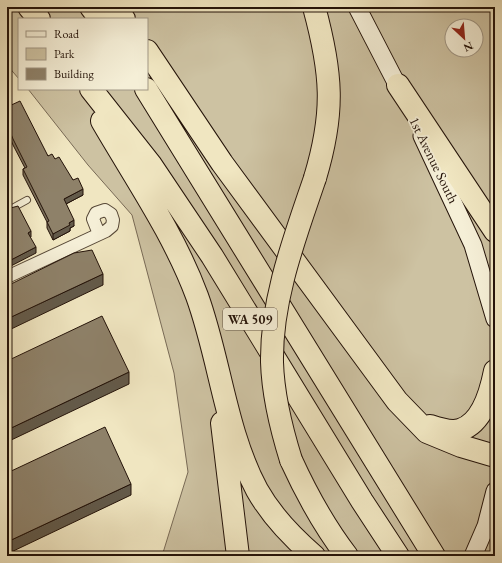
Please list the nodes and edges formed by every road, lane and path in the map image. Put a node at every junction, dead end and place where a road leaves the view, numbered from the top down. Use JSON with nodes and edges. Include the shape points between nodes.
{"nodes":[{"id":1,"x":29,"y":7,"type":"edge"},
{"id":2,"x":91,"y":7,"type":"edge"},
{"id":3,"x":114,"y":7,"type":"edge"},
{"id":4,"x":314,"y":7,"type":"edge"},
{"id":5,"x":357,"y":7,"type":"edge"},
{"id":6,"x":38,"y":18,"type":"edge"},
{"id":7,"x":99,"y":18,"type":"edge"},
{"id":8,"x":123,"y":18,"type":"edge"},
{"id":9,"x":148,"y":52,"type":"edge"},
{"id":10,"x":398,"y":85,"type":"junction"},
{"id":11,"x":84,"y":90,"type":"edge"},
{"id":12,"x":92,"y":90,"type":"edge"},
{"id":13,"x":147,"y":90,"type":"edge"},
{"id":14,"x":27,"y":200,"type":"dead end"},
{"id":15,"x":7,"y":211,"type":"edge"},
{"id":16,"x":495,"y":231,"type":"edge"},
{"id":17,"x":99,"y":234,"type":"dead end"},
{"id":18,"x":7,"y":277,"type":"edge"},
{"id":19,"x":495,"y":319,"type":"edge"},
{"id":20,"x":213,"y":356,"type":"junction"},
{"id":21,"x":495,"y":371,"type":"edge"},
{"id":22,"x":415,"y":422,"type":"junction"},
{"id":23,"x":495,"y":456,"type":"edge"},
{"id":24,"x":495,"y":490,"type":"edge"},
{"id":25,"x":238,"y":556,"type":"edge"},
{"id":26,"x":314,"y":556,"type":"edge"},
{"id":27,"x":347,"y":556,"type":"edge"},
{"id":28,"x":398,"y":556,"type":"edge"},
{"id":29,"x":434,"y":556,"type":"edge"},
{"id":30,"x":473,"y":556,"type":"edge"}],
"edges":[{"from":1,"to":6,"type":"highway"},
{"from":2,"to":7,"type":"highway"},
{"from":3,"to":8,"type":"highway"},
{"from":4,"to":27,"type":"highway","bridge":true,"via":[[326,56],[330,92],[328,123],[323,151],[283,277],[275,317],[272,361],[282,429],[292,460],[320,518]]},
{"from":5,"to":10,"type":"main road","name":"1st Avenue South"},
{"from":9,"to":22,"type":"highway","via":[[222,163],[293,262]]},
{"from":10,"to":16,"type":"highway"},
{"from":10,"to":19,"type":"main road","name":"1st Avenue South","via":[[473,245]]},
{"from":11,"to":20,"type":"highway","via":[[174,244],[196,295]]},
{"from":12,"to":28,"type":"highway","number":"WA 509","via":[[151,166],[208,250]]},
{"from":13,"to":29,"type":"highway","number":"WA 509"},
{"from":14,"to":15,"type":"lane"},
{"from":17,"to":18,"type":"street"},
{"from":20,"to":25,"type":"highway"},
{"from":20,"to":26,"type":"highway","via":[[246,466],[258,491],[281,524]]},
{"from":21,"to":22,"type":"highway","via":[[479,416],[466,427],[446,430]]},
{"from":22,"to":23,"type":"highway","via":[[439,439]]},
{"from":24,"to":30,"type":"main road","via":[[486,526]]}]}
